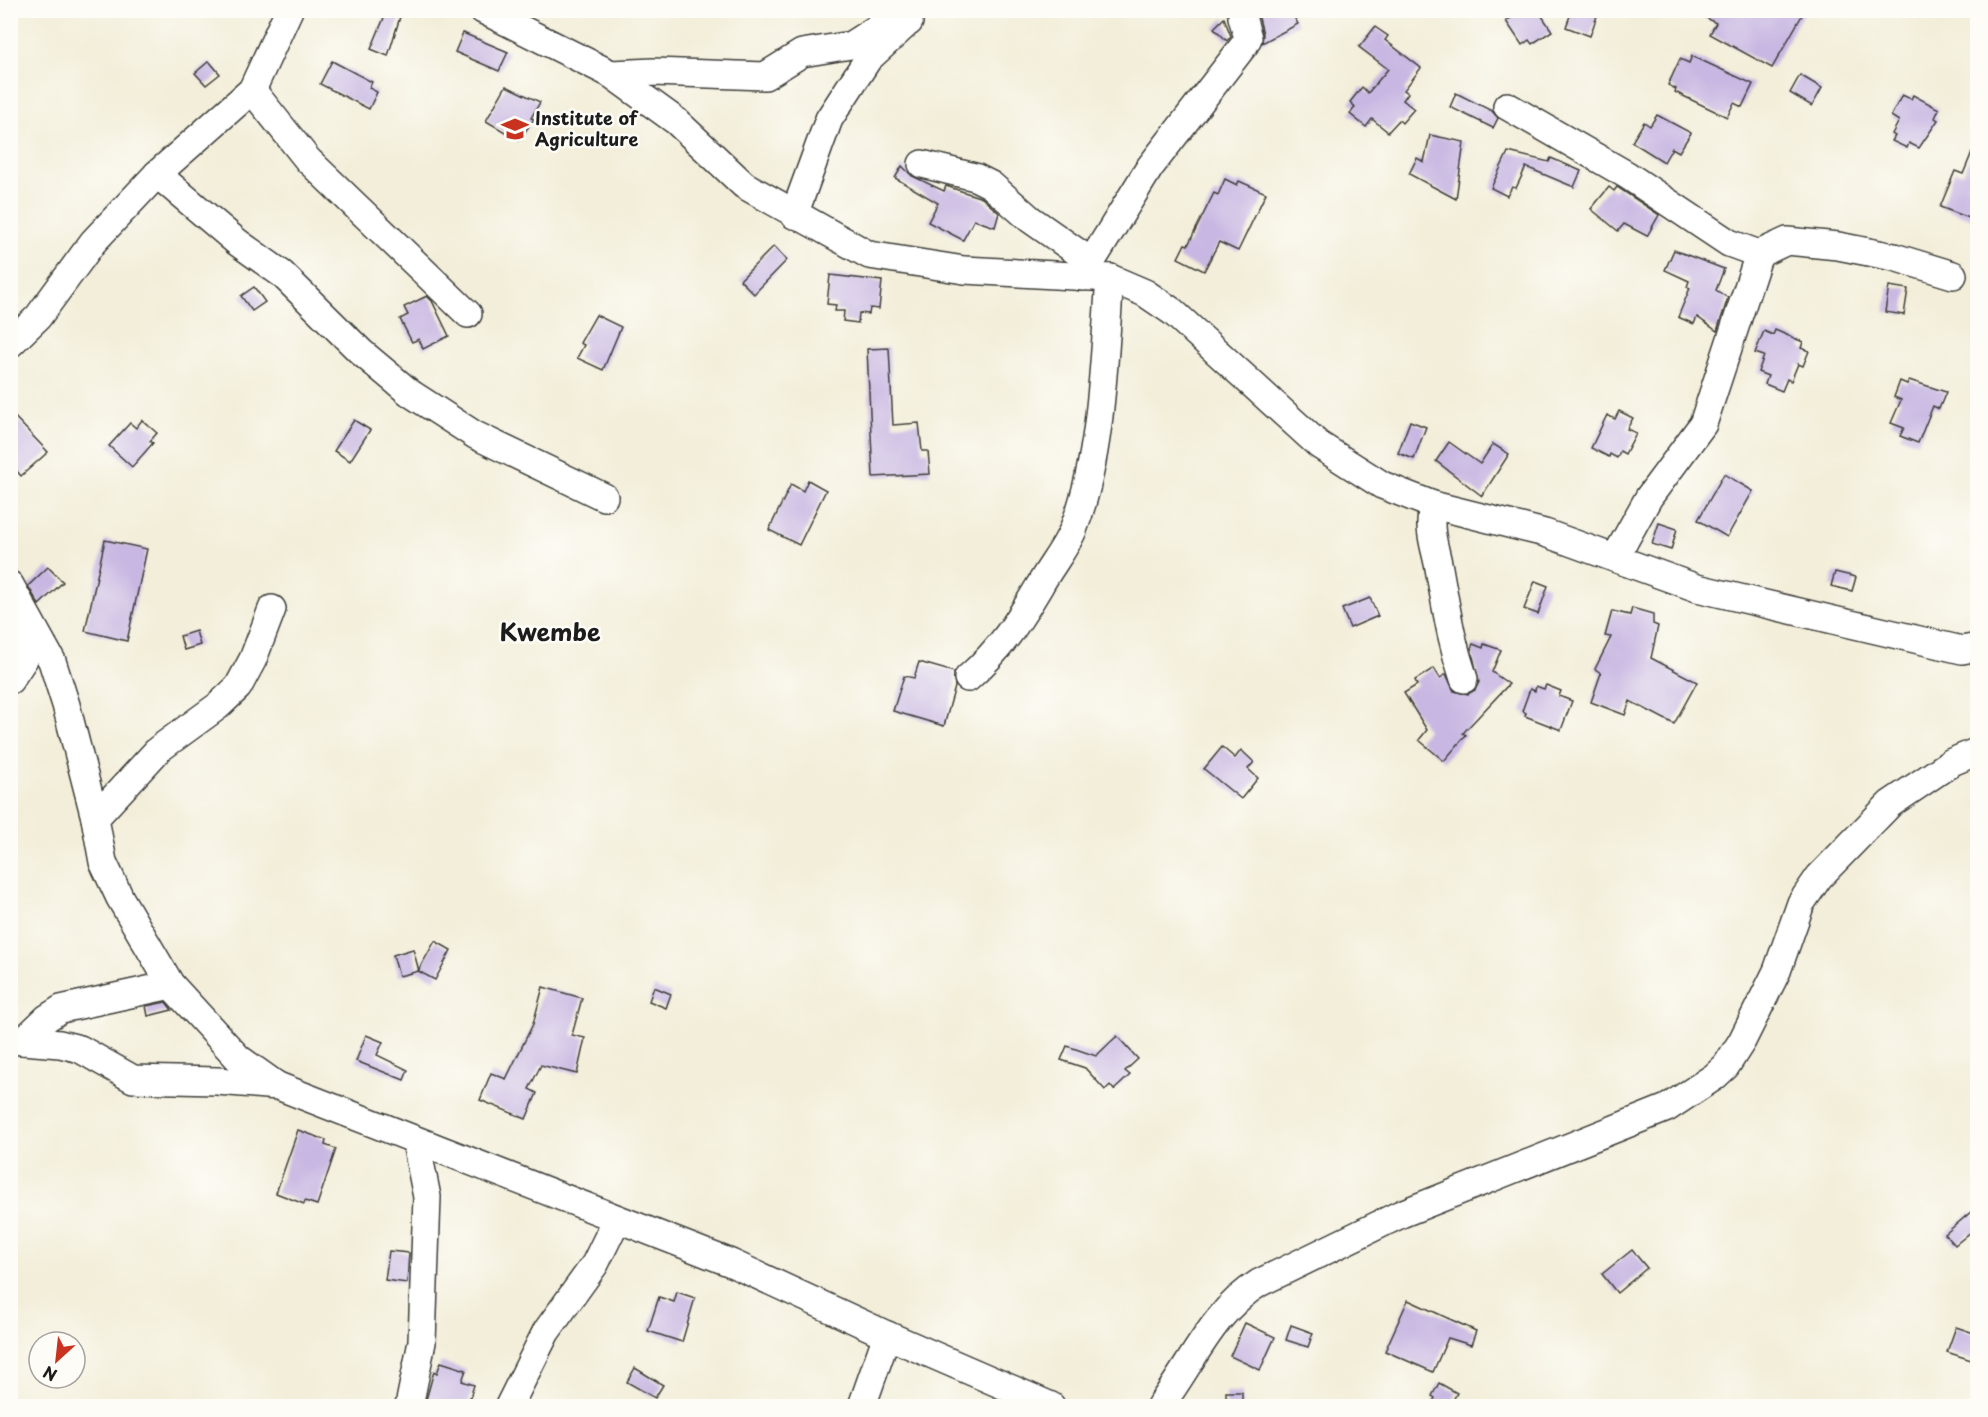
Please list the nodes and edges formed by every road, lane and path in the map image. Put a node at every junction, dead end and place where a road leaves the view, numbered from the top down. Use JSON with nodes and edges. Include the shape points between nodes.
{"nodes":[{"id":1,"x":289,"y":10,"type":"edge"},
{"id":2,"x":483,"y":10,"type":"edge"},
{"id":3,"x":1245,"y":10,"type":"edge"},
{"id":4,"x":915,"y":16,"type":"edge"},
{"id":5,"x":611,"y":74,"type":"junction"},
{"id":6,"x":252,"y":90,"type":"junction"},
{"id":7,"x":1507,"y":106,"type":"dead end"},
{"id":8,"x":922,"y":164,"type":"dead end"},
{"id":9,"x":157,"y":174,"type":"junction"},
{"id":10,"x":794,"y":215,"type":"junction"},
{"id":11,"x":1759,"y":254,"type":"junction"},
{"id":12,"x":1094,"y":272,"type":"junction"},
{"id":13,"x":1953,"y":275,"type":"dead end"},
{"id":14,"x":468,"y":314,"type":"dead end"},
{"id":15,"x":10,"y":344,"type":"edge"},
{"id":16,"x":604,"y":497,"type":"dead end"},
{"id":17,"x":1433,"y":505,"type":"junction"},
{"id":18,"x":1615,"y":558,"type":"junction"},
{"id":19,"x":15,"y":593,"type":"edge"},
{"id":20,"x":272,"y":609,"type":"dead end"},
{"id":21,"x":1977,"y":646,"type":"edge"},
{"id":22,"x":968,"y":678,"type":"dead end"},
{"id":23,"x":1464,"y":679,"type":"dead end"},
{"id":24,"x":10,"y":680,"type":"edge"},
{"id":25,"x":1977,"y":751,"type":"edge"},
{"id":26,"x":95,"y":818,"type":"junction"},
{"id":27,"x":171,"y":985,"type":"junction"},
{"id":28,"x":17,"y":1040,"type":"edge"},
{"id":29,"x":278,"y":1086,"type":"junction"},
{"id":30,"x":416,"y":1142,"type":"junction"},
{"id":31,"x":617,"y":1219,"type":"junction"},
{"id":32,"x":887,"y":1335,"type":"junction"},
{"id":33,"x":1040,"y":1404,"type":"edge"},
{"id":34,"x":409,"y":1407,"type":"edge"},
{"id":35,"x":509,"y":1407,"type":"edge"},
{"id":36,"x":862,"y":1407,"type":"edge"},
{"id":37,"x":1160,"y":1407,"type":"edge"}],
"edges":[{"from":1,"to":6,"type":"street"},
{"from":2,"to":5,"type":"street"},
{"from":3,"to":12,"type":"street","via":[[1245,44],[1150,167]]},
{"from":4,"to":5,"type":"street","via":[[892,19],[851,45],[802,53],[765,76]]},
{"from":4,"to":10,"type":"street","via":[[868,59],[850,84],[829,119]]},
{"from":5,"to":10,"type":"street","via":[[676,121],[744,185]]},
{"from":6,"to":9,"type":"street"},
{"from":6,"to":14,"type":"street","via":[[309,160]]},
{"from":7,"to":11,"type":"street","via":[[1627,175],[1729,243]]},
{"from":8,"to":12,"type":"street","via":[[991,185]]},
{"from":9,"to":15,"type":"street","via":[[93,242],[38,317]]},
{"from":9,"to":16,"type":"street","via":[[237,242],[282,274],[361,352],[410,393],[475,435]]},
{"from":10,"to":12,"type":"street","via":[[869,255],[916,264],[964,270]]},
{"from":11,"to":13,"type":"street","via":[[1787,241],[1894,256]]},
{"from":11,"to":18,"type":"street","via":[[1703,424],[1649,497]]},
{"from":12,"to":17,"type":"street","via":[[1145,293],[1173,312],[1319,445],[1382,485]]},
{"from":12,"to":22,"type":"street","via":[[1095,431],[1086,494],[1072,533],[1023,615],[994,655]]},
{"from":17,"to":18,"type":"street","via":[[1545,533]]},
{"from":17,"to":23,"type":"street","via":[[1432,549],[1440,572],[1451,641]]},
{"from":18,"to":21,"type":"street","via":[[1697,588],[1752,602],[1962,650]]},
{"from":19,"to":24,"type":"street","via":[[24,660]]},
{"from":19,"to":26,"type":"street","via":[[52,661]]},
{"from":20,"to":26,"type":"street","via":[[238,687],[159,749]]},
{"from":25,"to":37,"type":"street","via":[[1952,762],[1890,804],[1819,877],[1801,903],[1777,971],[1742,1041],[1714,1077],[1667,1108],[1401,1214],[1259,1283],[1243,1293],[1216,1321]]},
{"from":26,"to":27,"type":"street","via":[[103,862]]},
{"from":27,"to":28,"type":"street","via":[[61,1009]]},
{"from":27,"to":29,"type":"street","via":[[238,1058]]},
{"from":28,"to":29,"type":"street","via":[[80,1049],[133,1079]]},
{"from":29,"to":30,"type":"street"},
{"from":30,"to":31,"type":"street"},
{"from":30,"to":34,"type":"street","via":[[427,1197],[422,1342]]},
{"from":31,"to":32,"type":"street","via":[[731,1263]]},
{"from":31,"to":35,"type":"street","via":[[595,1264],[546,1332]]},
{"from":32,"to":33,"type":"street"},
{"from":32,"to":36,"type":"street"}]}
